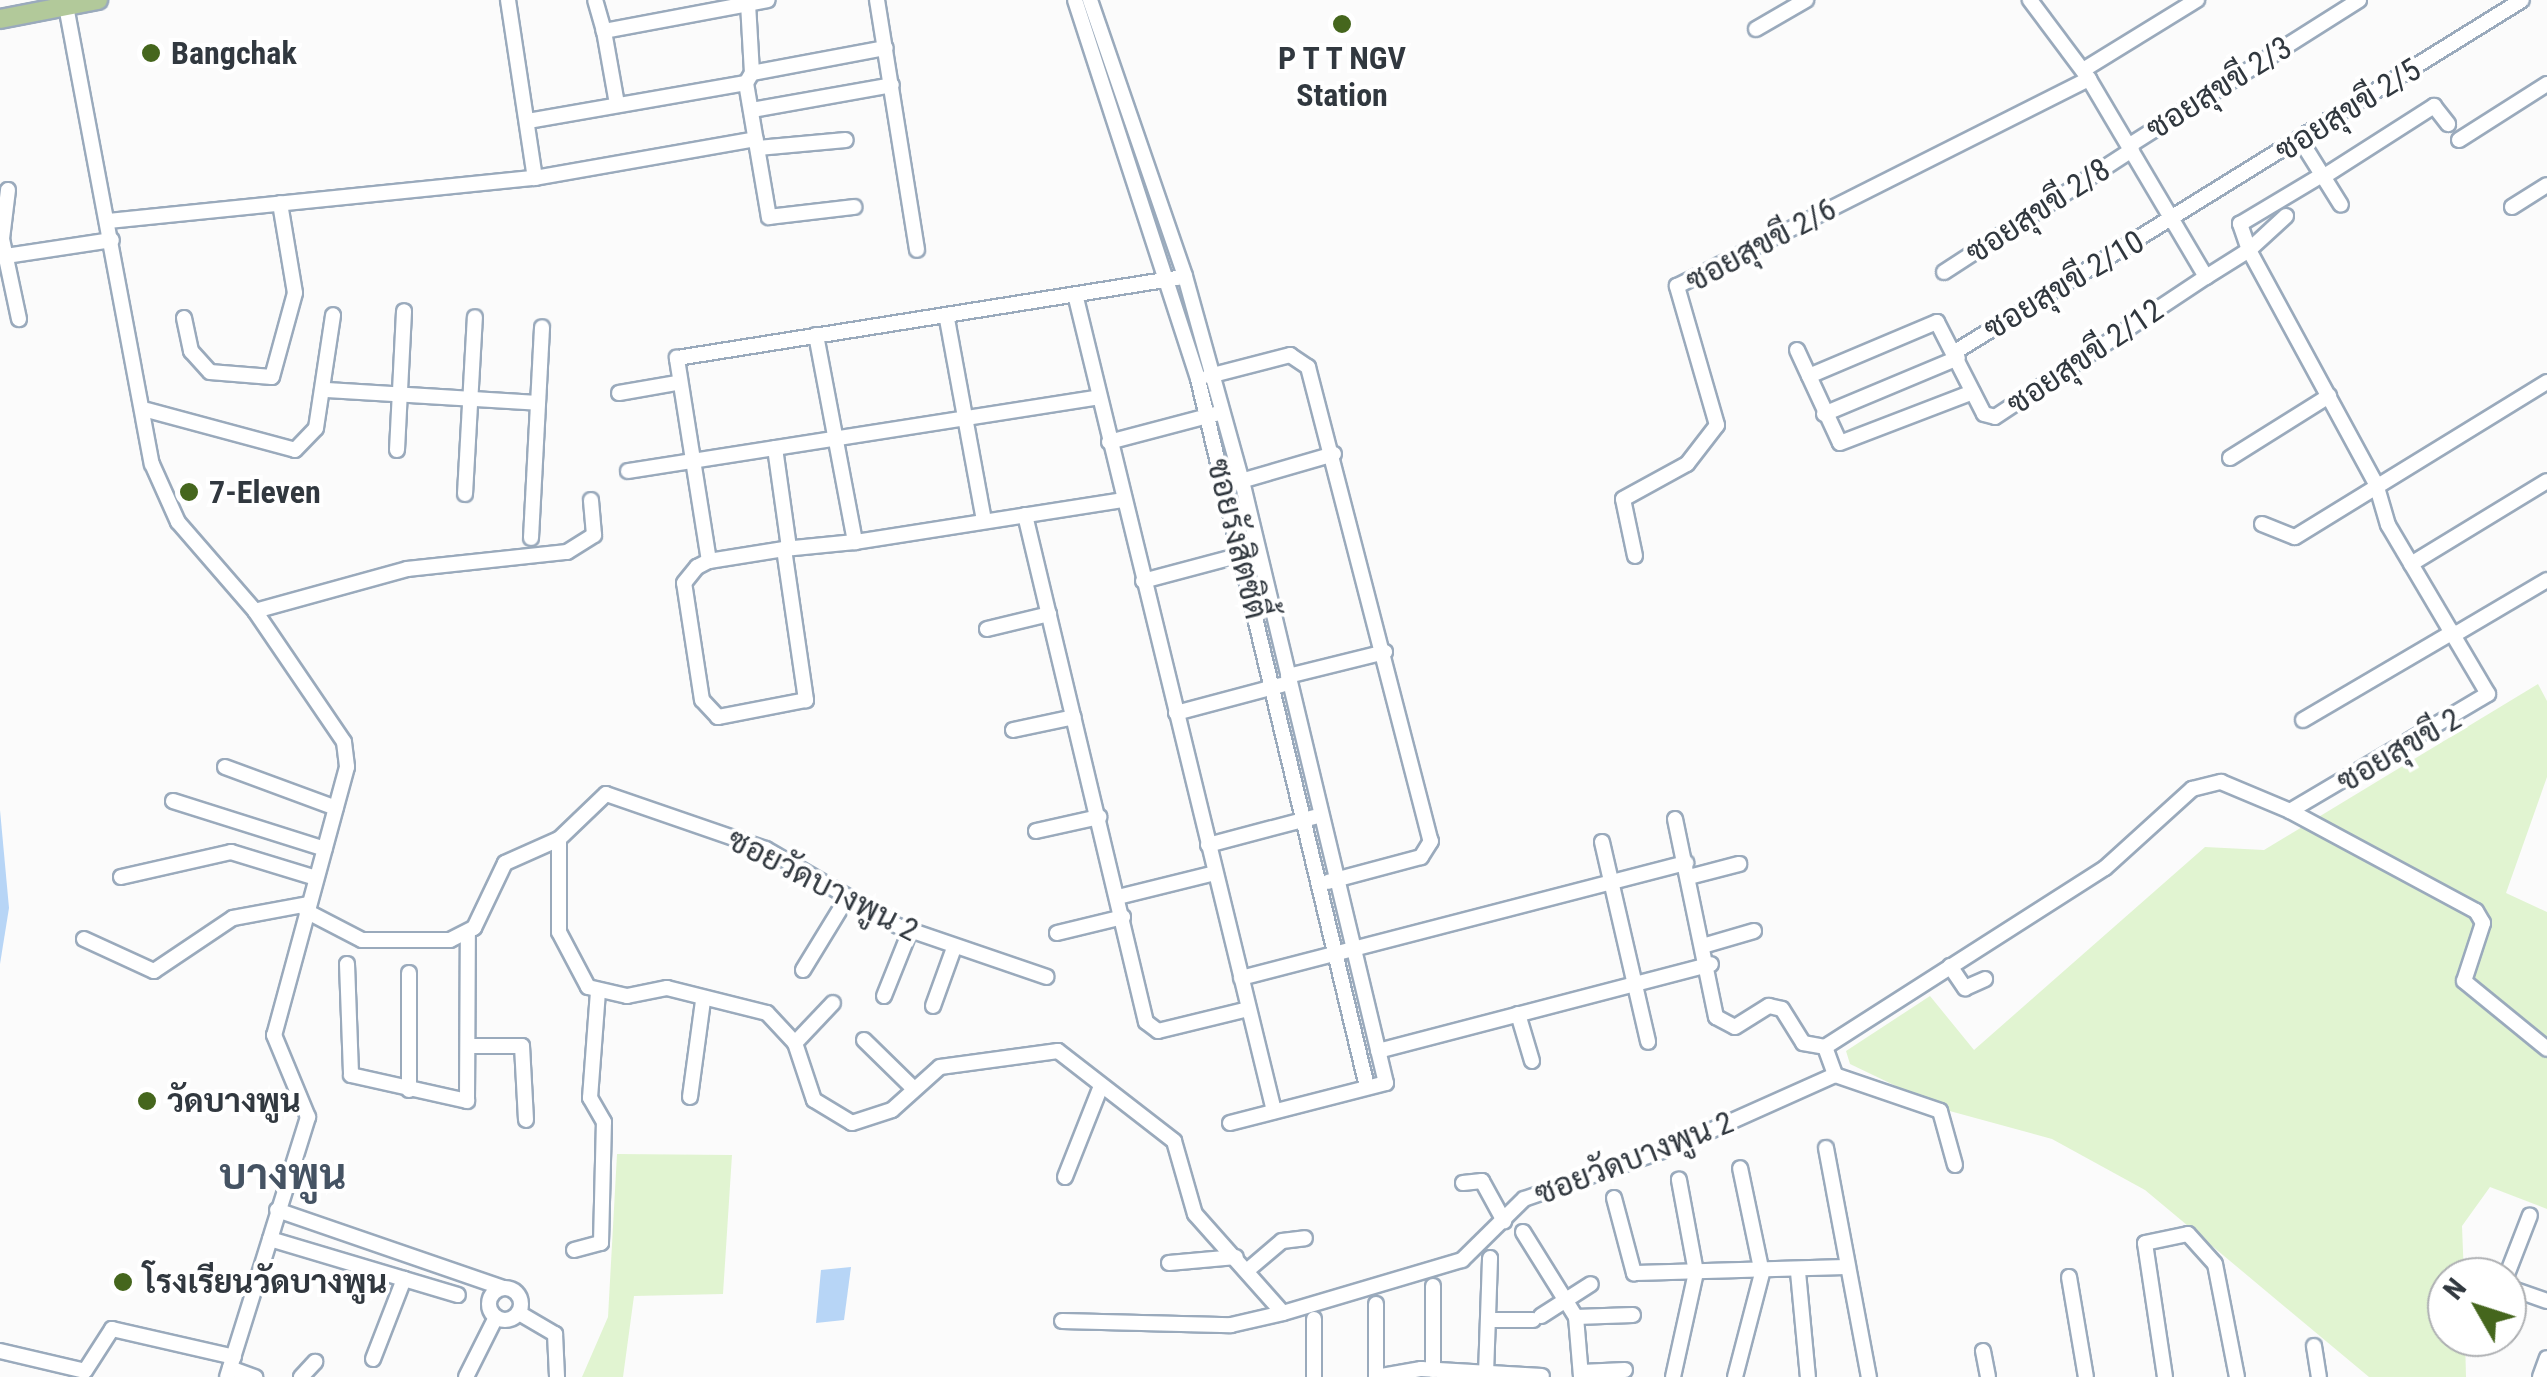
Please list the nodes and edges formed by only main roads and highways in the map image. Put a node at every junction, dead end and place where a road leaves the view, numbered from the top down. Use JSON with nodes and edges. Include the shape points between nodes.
{"nodes":[{"id":1,"x":98,"y":0,"type":"edge"},
{"id":2,"x":0,"y":19,"type":"edge"}],
"edges":[{"from":1,"to":2,"type":"main road"}]}
